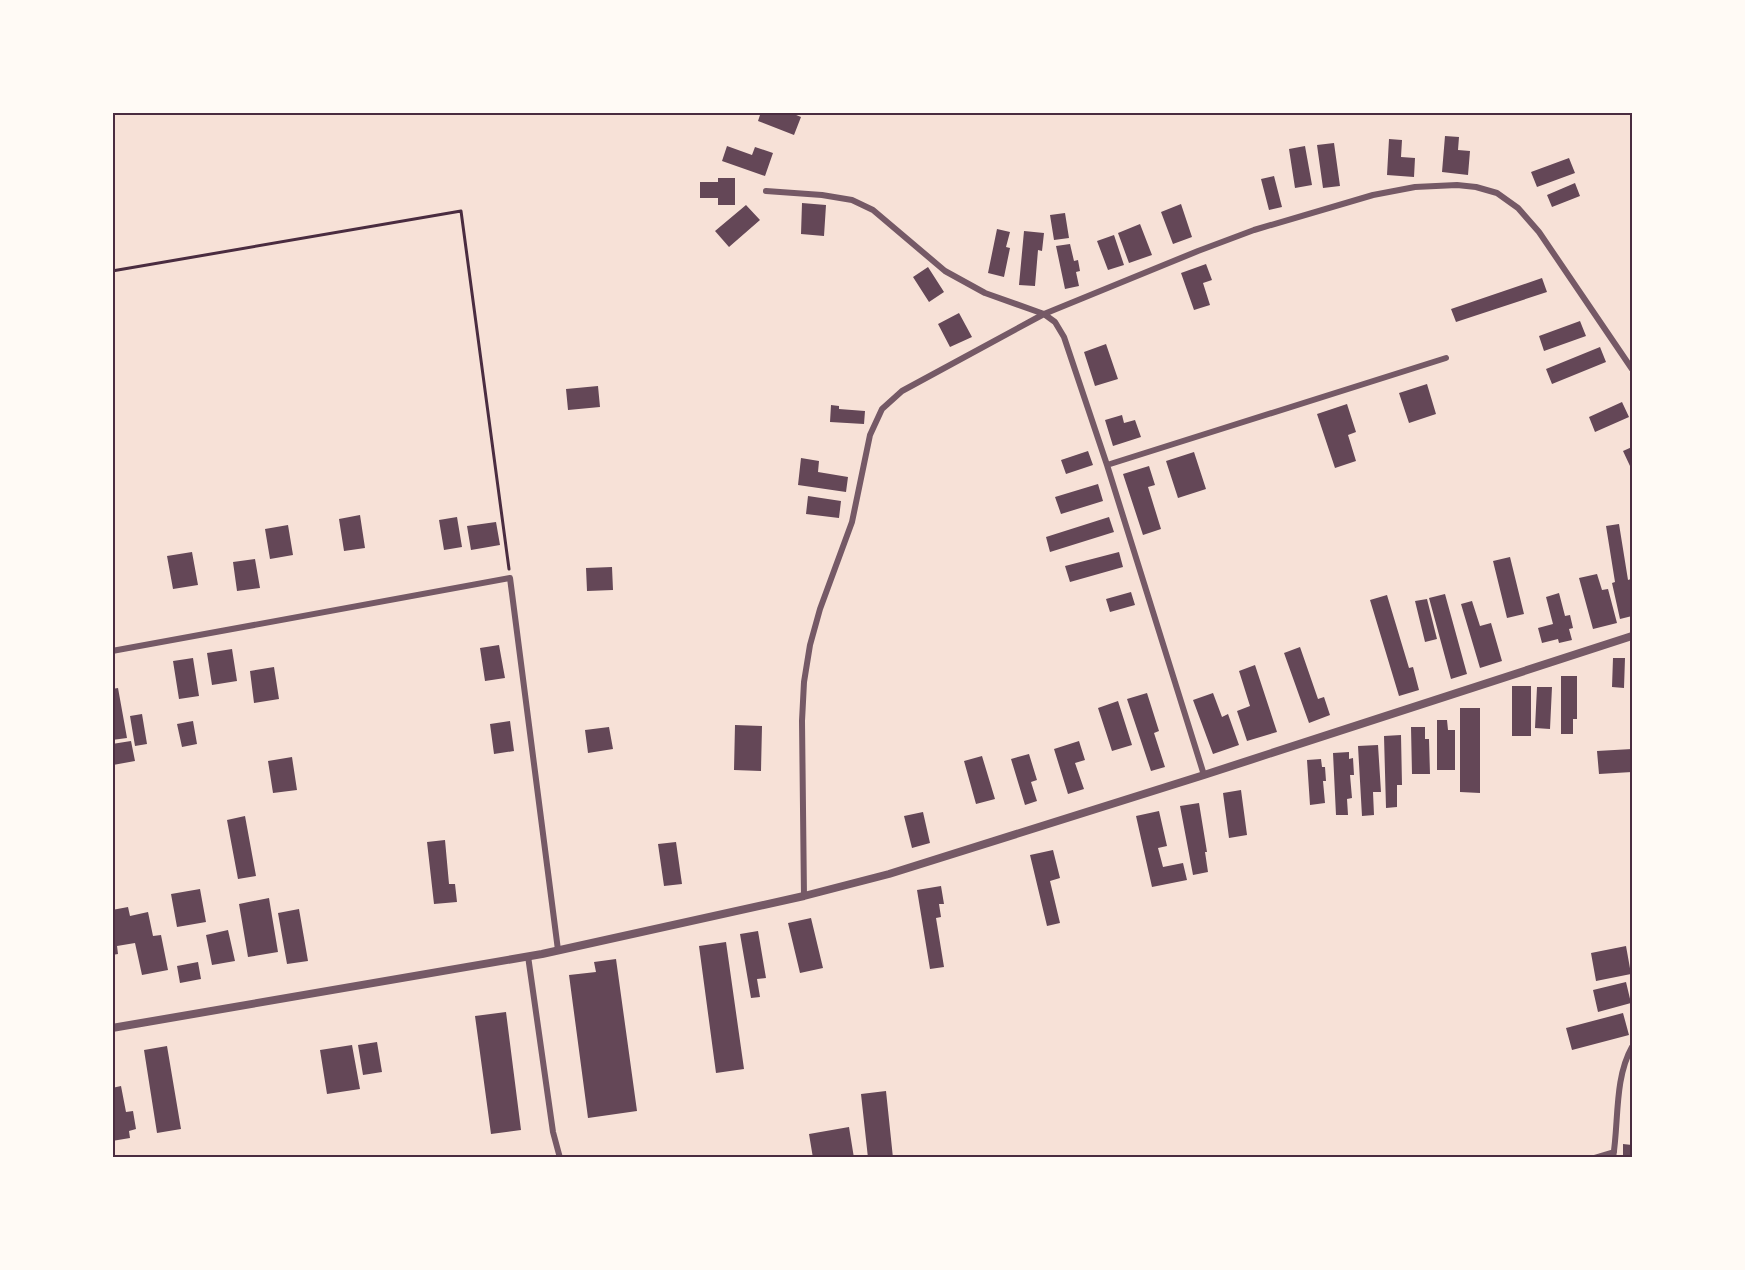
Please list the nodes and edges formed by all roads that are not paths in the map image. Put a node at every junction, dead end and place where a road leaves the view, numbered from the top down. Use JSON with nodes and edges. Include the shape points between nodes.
{"nodes":[{"id":1,"x":766,"y":191,"type":"dead end"},
{"id":2,"x":1044,"y":314,"type":"junction"},
{"id":3,"x":1446,"y":358,"type":"dead end"},
{"id":4,"x":1632,"y":369,"type":"edge"},
{"id":5,"x":1107,"y":465,"type":"junction"},
{"id":6,"x":1632,"y":636,"type":"edge"},
{"id":7,"x":112,"y":651,"type":"edge"},
{"id":8,"x":1204,"y":775,"type":"junction"},
{"id":9,"x":804,"y":896,"type":"junction"},
{"id":10,"x":558,"y":950,"type":"junction"},
{"id":11,"x":528,"y":956,"type":"junction"},
{"id":12,"x":112,"y":1028,"type":"edge"},
{"id":13,"x":1632,"y":1047,"type":"edge"},
{"id":14,"x":1614,"y":1155,"type":"edge"},
{"id":15,"x":560,"y":1158,"type":"edge"},
{"id":16,"x":1594,"y":1158,"type":"edge"}],
"edges":[{"from":1,"to":2,"type":"street","via":[[852,200],[873,210],[963,282]]},
{"from":2,"to":4,"type":"street","via":[[1254,230],[1373,195],[1457,185],[1497,193],[1518,207]]},
{"from":2,"to":5,"type":"street","via":[[1055,322],[1064,337]]},
{"from":2,"to":9,"type":"street","via":[[902,390],[874,422],[852,522],[820,609],[804,682]]},
{"from":3,"to":5,"type":"street"},
{"from":5,"to":8,"type":"street"},
{"from":6,"to":8,"type":"street"},
{"from":7,"to":10,"type":"street","via":[[510,578]]},
{"from":8,"to":9,"type":"street","via":[[889,874]]},
{"from":9,"to":10,"type":"street"},
{"from":10,"to":11,"type":"street"},
{"from":11,"to":12,"type":"street"},
{"from":11,"to":15,"type":"street"},
{"from":13,"to":14,"type":"street","via":[[1620,1091]]},
{"from":14,"to":16,"type":"street"}]}
